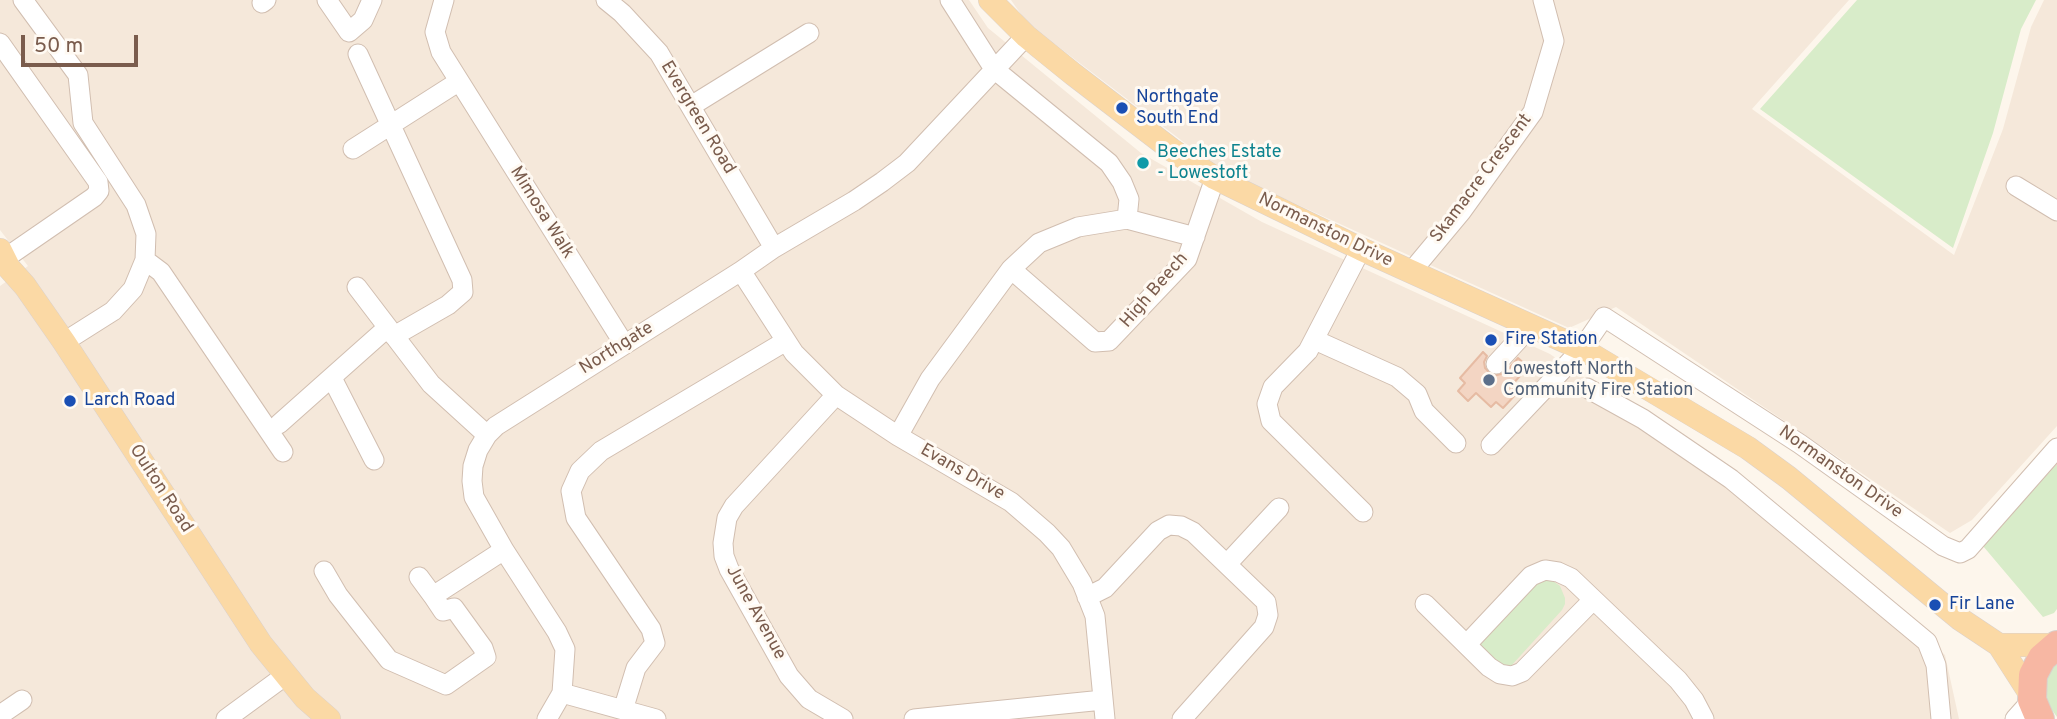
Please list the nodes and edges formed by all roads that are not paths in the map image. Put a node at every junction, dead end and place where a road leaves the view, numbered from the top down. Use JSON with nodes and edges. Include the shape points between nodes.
{"nodes":[{"id":1,"x":23,"y":0,"type":"edge"},
{"id":2,"x":327,"y":0,"type":"edge"},
{"id":3,"x":372,"y":0,"type":"edge"},
{"id":4,"x":444,"y":0,"type":"edge"},
{"id":5,"x":606,"y":0,"type":"edge"},
{"id":6,"x":950,"y":0,"type":"edge"},
{"id":7,"x":990,"y":0,"type":"edge"},
{"id":8,"x":1543,"y":0,"type":"edge"},
{"id":9,"x":627,"y":7,"type":"edge"},
{"id":10,"x":809,"y":33,"type":"dead end"},
{"id":11,"x":1026,"y":36,"type":"junction"},
{"id":12,"x":0,"y":43,"type":"edge"},
{"id":13,"x":358,"y":54,"type":"dead end"},
{"id":14,"x":994,"y":69,"type":"junction"},
{"id":15,"x":458,"y":82,"type":"junction"},
{"id":16,"x":691,"y":106,"type":"junction"},
{"id":17,"x":391,"y":124,"type":"junction"},
{"id":18,"x":352,"y":149,"type":"dead end"},
{"id":19,"x":1215,"y":178,"type":"junction"},
{"id":20,"x":2016,"y":186,"type":"dead end"},
{"id":21,"x":2057,"y":211,"type":"edge"},
{"id":22,"x":1128,"y":219,"type":"junction"},
{"id":23,"x":1195,"y":237,"type":"junction"},
{"id":24,"x":774,"y":248,"type":"junction"},
{"id":25,"x":1361,"y":249,"type":"junction"},
{"id":26,"x":145,"y":260,"type":"junction"},
{"id":27,"x":3,"y":263,"type":"edge"},
{"id":28,"x":1011,"y":269,"type":"junction"},
{"id":29,"x":741,"y":271,"type":"junction"},
{"id":30,"x":1411,"y":272,"type":"junction"},
{"id":31,"x":357,"y":288,"type":"dead end"},
{"id":32,"x":1525,"y":323,"type":"junction"},
{"id":33,"x":391,"y":332,"type":"junction"},
{"id":34,"x":1315,"y":340,"type":"junction"},
{"id":35,"x":786,"y":341,"type":"junction"},
{"id":36,"x":64,"y":342,"type":"junction"},
{"id":37,"x":624,"y":345,"type":"junction"},
{"id":38,"x":1582,"y":349,"type":"junction"},
{"id":39,"x":1496,"y":363,"type":"dead end"},
{"id":40,"x":332,"y":379,"type":"junction"},
{"id":41,"x":1587,"y":388,"type":"dead end"},
{"id":42,"x":1657,"y":393,"type":"junction"},
{"id":43,"x":836,"y":395,"type":"junction"},
{"id":44,"x":1643,"y":419,"type":"junction"},
{"id":45,"x":279,"y":424,"type":"dead end"},
{"id":46,"x":487,"y":435,"type":"junction"},
{"id":47,"x":898,"y":436,"type":"junction"},
{"id":48,"x":1456,"y":443,"type":"dead end"},
{"id":49,"x":1491,"y":445,"type":"dead end"},
{"id":50,"x":2057,"y":448,"type":"edge"},
{"id":51,"x":283,"y":452,"type":"dead end"},
{"id":52,"x":374,"y":460,"type":"dead end"},
{"id":53,"x":1279,"y":508,"type":"dead end"},
{"id":54,"x":1363,"y":512,"type":"dead end"},
{"id":55,"x":504,"y":550,"type":"junction"},
{"id":56,"x":1227,"y":564,"type":"junction"},
{"id":57,"x":324,"y":571,"type":"dead end"},
{"id":58,"x":419,"y":577,"type":"dead end"},
{"id":59,"x":1087,"y":597,"type":"junction"},
{"id":60,"x":1593,"y":600,"type":"junction"},
{"id":61,"x":438,"y":603,"type":"junction"},
{"id":62,"x":1425,"y":604,"type":"dead end"},
{"id":63,"x":1467,"y":644,"type":"junction"},
{"id":64,"x":1998,"y":645,"type":"junction"},
{"id":65,"x":2057,"y":645,"type":"edge"},
{"id":66,"x":286,"y":675,"type":"junction"},
{"id":67,"x":562,"y":693,"type":"junction"},
{"id":68,"x":2030,"y":708,"type":"edge"},
{"id":69,"x":1104,"y":709,"type":"edge"},
{"id":70,"x":623,"y":710,"type":"junction"},
{"id":71,"x":226,"y":719,"type":"edge"},
{"id":72,"x":329,"y":719,"type":"edge"},
{"id":73,"x":547,"y":719,"type":"edge"},
{"id":74,"x":656,"y":719,"type":"edge"},
{"id":75,"x":843,"y":719,"type":"edge"},
{"id":76,"x":914,"y":719,"type":"edge"},
{"id":77,"x":1182,"y":719,"type":"edge"},
{"id":78,"x":1704,"y":719,"type":"edge"},
{"id":79,"x":1941,"y":719,"type":"edge"}],
"edges":[{"from":1,"to":26,"type":"street","via":[[78,75],[83,123],[136,205],[146,233]]},
{"from":2,"to":3,"type":"street","via":[[349,32],[363,20]]},
{"from":4,"to":15,"type":"street","name":"Mimosa Walk","via":[[435,32]]},
{"from":5,"to":9,"type":"street","name":"Evergreen Road"},
{"from":6,"to":14,"type":"street"},
{"from":7,"to":11,"type":"main road","name":"Normanston Drive"},
{"from":8,"to":30,"type":"street","name":"Skamacre Crescent","via":[[1554,41],[1533,112]]},
{"from":9,"to":16,"type":"street","name":"Evergreen Road"},
{"from":10,"to":16,"type":"street"},
{"from":11,"to":14,"type":"street","name":"Northgate"},
{"from":11,"to":19,"type":"main road","name":"Normanston Drive","via":[[1117,109]]},
{"from":12,"to":27,"type":"street","via":[[98,182],[99,191]]},
{"from":13,"to":17,"type":"street"},
{"from":14,"to":22,"type":"street","via":[[1109,163],[1129,199]]},
{"from":14,"to":24,"type":"street","name":"Northgate","via":[[906,163],[854,201]]},
{"from":15,"to":17,"type":"street"},
{"from":15,"to":37,"type":"street","name":"Mimosa Walk"},
{"from":16,"to":24,"type":"street","name":"Evergreen Road"},
{"from":17,"to":18,"type":"street"},
{"from":17,"to":33,"type":"street","via":[[462,280],[463,292],[447,305]]},
{"from":19,"to":23,"type":"street","name":"High Beech"},
{"from":19,"to":25,"type":"main road","name":"Normanston Drive"},
{"from":20,"to":21,"type":"street"},
{"from":22,"to":23,"type":"street","name":"High Beech"},
{"from":22,"to":28,"type":"street","name":"High Beech","via":[[1078,227],[1039,243]]},
{"from":23,"to":28,"type":"street","name":"High Beech","via":[[1187,259],[1109,341],[1095,342]]},
{"from":24,"to":29,"type":"street","name":"Northgate"},
{"from":25,"to":30,"type":"main road","name":"Normanston Drive"},
{"from":25,"to":34,"type":"street"},
{"from":26,"to":36,"type":"street","via":[[134,289],[113,311]]},
{"from":26,"to":51,"type":"street","via":[[161,272]]},
{"from":27,"to":36,"type":"main road","name":"Oulton Road"},
{"from":28,"to":47,"type":"street","name":"High Beech","via":[[930,379]]},
{"from":29,"to":35,"type":"street","name":"Evans Drive"},
{"from":29,"to":37,"type":"street","name":"Northgate"},
{"from":30,"to":32,"type":"main road","name":"Normanston Drive"},
{"from":31,"to":33,"type":"street"},
{"from":32,"to":38,"type":"main road","name":"Normanston Drive"},
{"from":32,"to":39,"type":"street","via":[[1518,340]]},
{"from":33,"to":40,"type":"street"},
{"from":33,"to":46,"type":"street","via":[[432,384]]},
{"from":34,"to":48,"type":"street","via":[[1397,377],[1417,394],[1424,411]]},
{"from":34,"to":54,"type":"street","via":[[1273,387],[1268,413]]},
{"from":35,"to":43,"type":"street","name":"Evans Drive"},
{"from":35,"to":70,"type":"street","via":[[601,451],[575,481],[571,491],[576,518],[651,629],[655,643],[636,668]]},
{"from":36,"to":66,"type":"main road","name":"Oulton Road"},
{"from":37,"to":46,"type":"street","name":"Northgate"},
{"from":38,"to":42,"type":"main road","name":"Normanston Drive"},
{"from":38,"to":49,"type":"street"},
{"from":38,"to":50,"type":"street","name":"Normanston Drive","via":[[1608,317],[1800,444],[1943,546],[1960,553]]},
{"from":40,"to":45,"type":"street"},
{"from":40,"to":52,"type":"street"},
{"from":41,"to":44,"type":"street"},
{"from":42,"to":44,"type":"street"},
{"from":42,"to":64,"type":"main road","name":"Normanston Drive","via":[[1779,470]]},
{"from":43,"to":47,"type":"street","name":"Evans Drive"},
{"from":43,"to":75,"type":"street","name":"June Avenue","via":[[734,506],[723,543],[729,569],[789,676],[809,699]]},
{"from":44,"to":79,"type":"street","via":[[1731,479],[1927,642],[1936,665]]},
{"from":46,"to":55,"type":"street","via":[[475,458],[474,497]]},
{"from":47,"to":59,"type":"street","name":"Evans Drive","via":[[1029,516],[1060,548]]},
{"from":53,"to":56,"type":"street"},
{"from":55,"to":61,"type":"street"},
{"from":55,"to":67,"type":"street","via":[[565,649]]},
{"from":56,"to":59,"type":"street","via":[[1193,532],[1169,525],[1105,588]]},
{"from":56,"to":77,"type":"street","via":[[1266,603],[1268,615],[1264,627]]},
{"from":57,"to":61,"type":"street","via":[[389,660],[446,685],[486,657],[454,608]]},
{"from":58,"to":61,"type":"street"},
{"from":59,"to":69,"type":"street","name":"Evans Drive","via":[[1095,616]]},
{"from":60,"to":63,"type":"street","via":[[1571,578],[1545,570],[1531,576]]},
{"from":60,"to":63,"type":"street","via":[[1522,672],[1512,676],[1489,667]]},
{"from":60,"to":78,"type":"street","via":[[1678,680]]},
{"from":62,"to":63,"type":"street"},
{"from":64,"to":65,"type":"main road"},
{"from":64,"to":68,"type":"main road","name":"Normanston Drive"},
{"from":65,"to":68,"type":"highway","via":[[2036,666]]},
{"from":66,"to":71,"type":"street"},
{"from":66,"to":72,"type":"main road","name":"Oulton Road"},
{"from":67,"to":70,"type":"street"},
{"from":67,"to":73,"type":"street"},
{"from":69,"to":76,"type":"street"},
{"from":70,"to":74,"type":"street"}]}
